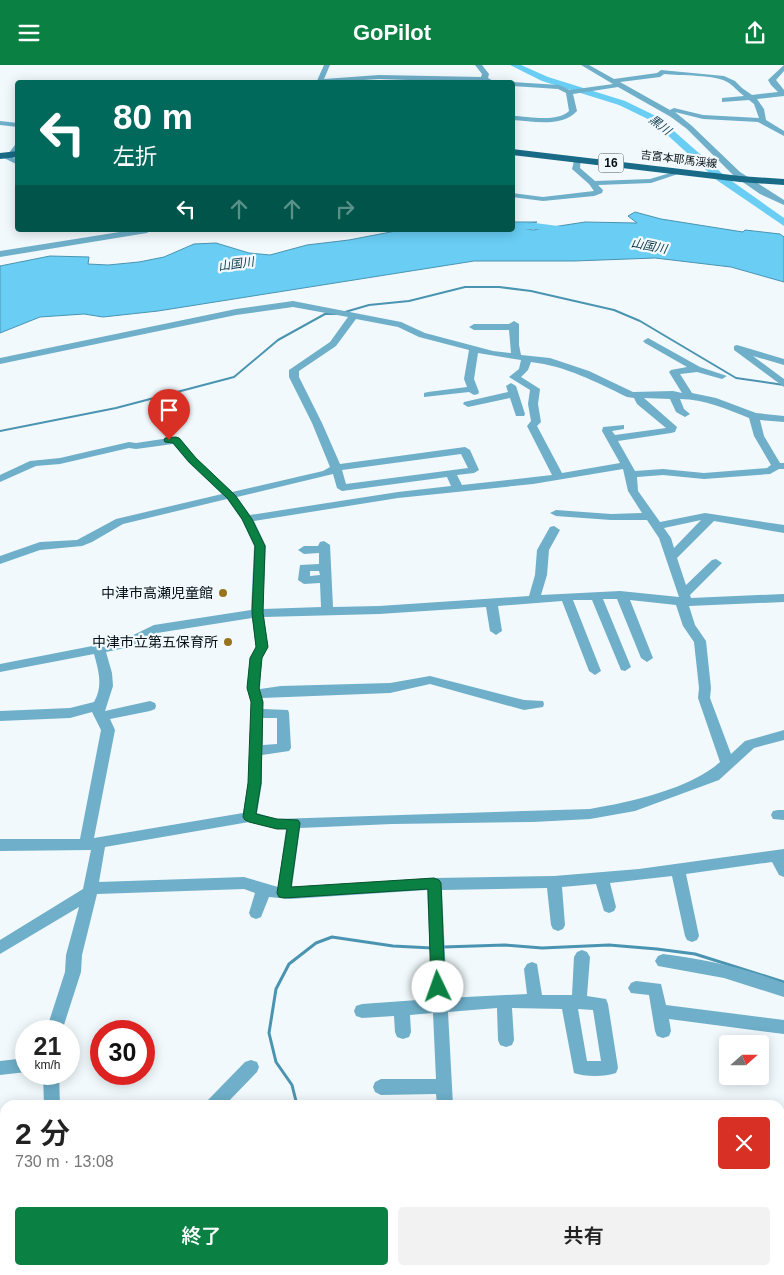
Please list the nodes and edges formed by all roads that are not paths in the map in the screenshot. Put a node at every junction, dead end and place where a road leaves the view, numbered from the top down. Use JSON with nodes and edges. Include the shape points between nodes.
{"nodes":[{"id":1,"x":327,"y":65,"type":"edge"},
{"id":2,"x":478,"y":65,"type":"edge"},
{"id":3,"x":584,"y":65,"type":"edge"},
{"id":4,"x":688,"y":66,"type":"dead end"},
{"id":5,"x":784,"y":67,"type":"edge"},
{"id":6,"x":699,"y":75,"type":"junction"},
{"id":7,"x":484,"y":79,"type":"joint"},
{"id":8,"x":321,"y":80,"type":"edge"},
{"id":9,"x":344,"y":80,"type":"edge"},
{"id":10,"x":614,"y":83,"type":"junction"},
{"id":11,"x":515,"y":84,"type":"edge"},
{"id":12,"x":569,"y":92,"type":"junction"},
{"id":13,"x":784,"y":94,"type":"edge"},
{"id":14,"x":752,"y":97,"type":"junction"},
{"id":15,"x":725,"y":100,"type":"dead end"},
{"id":16,"x":679,"y":115,"type":"junction"},
{"id":17,"x":515,"y":118,"type":"edge"},
{"id":18,"x":762,"y":121,"type":"junction"},
{"id":19,"x":0,"y":123,"type":"edge"},
{"id":20,"x":15,"y":125,"type":"edge"},
{"id":21,"x":784,"y":135,"type":"edge"},
{"id":22,"x":515,"y":151,"type":"edge"},
{"id":23,"x":578,"y":159,"type":"junction"},
{"id":24,"x":680,"y":171,"type":"junction"},
{"id":25,"x":742,"y":179,"type":"junction"},
{"id":26,"x":784,"y":181,"type":"edge"},
{"id":27,"x":593,"y":183,"type":"junction"},
{"id":28,"x":515,"y":195,"type":"edge"},
{"id":29,"x":784,"y":203,"type":"edge"},
{"id":30,"x":135,"y":232,"type":"edge"},
{"id":31,"x":0,"y":254,"type":"edge"},
{"id":32,"x":354,"y":316,"type":"junction"},
{"id":33,"x":474,"y":327,"type":"dead end"},
{"id":34,"x":648,"y":341,"type":"dead end"},
{"id":35,"x":474,"y":349,"type":"junction"},
{"id":36,"x":522,"y":357,"type":"junction"},
{"id":37,"x":0,"y":361,"type":"edge"},
{"id":38,"x":784,"y":362,"type":"edge"},
{"id":39,"x":697,"y":369,"type":"junction"},
{"id":40,"x":514,"y":377,"type":"junction"},
{"id":41,"x":722,"y":377,"type":"dead end"},
{"id":42,"x":784,"y":384,"type":"edge"},
{"id":43,"x":514,"y":394,"type":"junction"},
{"id":44,"x":673,"y":394,"type":"junction"},
{"id":45,"x":428,"y":395,"type":"dead end"},
{"id":46,"x":688,"y":395,"type":"junction"},
{"id":47,"x":638,"y":396,"type":"junction"},
{"id":48,"x":468,"y":404,"type":"dead end"},
{"id":49,"x":520,"y":413,"type":"dead end"},
{"id":50,"x":685,"y":414,"type":"dead end"},
{"id":51,"x":754,"y":416,"type":"junction"},
{"id":52,"x":784,"y":419,"type":"edge"},
{"id":53,"x":620,"y":427,"type":"dead end"},
{"id":54,"x":612,"y":439,"type":"junction"},
{"id":55,"x":781,"y":466,"type":"edge"},
{"id":56,"x":336,"y":468,"type":"junction"},
{"id":57,"x":629,"y":470,"type":"junction"},
{"id":58,"x":450,"y":473,"type":"junction"},
{"id":59,"x":558,"y":476,"type":"junction"},
{"id":60,"x":0,"y":479,"type":"edge"},
{"id":61,"x":396,"y":481,"type":"junction"},
{"id":62,"x":458,"y":489,"type":"junction"},
{"id":63,"x":398,"y":495,"type":"junction"},
{"id":64,"x":231,"y":497,"type":"junction"},
{"id":65,"x":556,"y":513,"type":"dead end"},
{"id":66,"x":649,"y":516,"type":"junction"},
{"id":67,"x":711,"y":517,"type":"junction"},
{"id":68,"x":247,"y":519,"type":"junction"},
{"id":69,"x":656,"y":526,"type":"junction"},
{"id":70,"x":784,"y":529,"type":"edge"},
{"id":71,"x":554,"y":530,"type":"dead end"},
{"id":72,"x":304,"y":550,"type":"dead end"},
{"id":73,"x":671,"y":557,"type":"junction"},
{"id":74,"x":0,"y":560,"type":"edge"},
{"id":75,"x":716,"y":563,"type":"dead end"},
{"id":76,"x":596,"y":596,"type":"junction"},
{"id":77,"x":622,"y":596,"type":"junction"},
{"id":78,"x":566,"y":597,"type":"junction"},
{"id":79,"x":784,"y":598,"type":"edge"},
{"id":80,"x":534,"y":599,"type":"junction"},
{"id":81,"x":684,"y":599,"type":"junction"},
{"id":82,"x":491,"y":602,"type":"junction"},
{"id":83,"x":327,"y":611,"type":"junction"},
{"id":84,"x":257,"y":613,"type":"junction"},
{"id":85,"x":496,"y":631,"type":"dead end"},
{"id":86,"x":99,"y":649,"type":"junction"},
{"id":87,"x":647,"y":659,"type":"dead end"},
{"id":88,"x":625,"y":667,"type":"dead end"},
{"id":89,"x":0,"y":668,"type":"edge"},
{"id":90,"x":595,"y":671,"type":"dead end"},
{"id":91,"x":255,"y":694,"type":"junction"},
{"id":92,"x":538,"y":704,"type":"dead end"},
{"id":93,"x":150,"y":706,"type":"dead end"},
{"id":94,"x":100,"y":711,"type":"junction"},
{"id":95,"x":257,"y":714,"type":"junction"},
{"id":96,"x":0,"y":716,"type":"edge"},
{"id":97,"x":784,"y":735,"type":"edge"},
{"id":98,"x":256,"y":750,"type":"junction"},
{"id":99,"x":728,"y":765,"type":"junction"},
{"id":100,"x":249,"y":817,"type":"junction"},
{"id":101,"x":294,"y":823,"type":"junction"},
{"id":102,"x":92,"y":844,"type":"junction"},
{"id":103,"x":0,"y":845,"type":"edge"},
{"id":104,"x":780,"y":856,"type":"edge"},
{"id":105,"x":678,"y":869,"type":"junction"},
{"id":106,"x":784,"y":871,"type":"edge"},
{"id":107,"x":600,"y":878,"type":"junction"},
{"id":108,"x":554,"y":881,"type":"junction"},
{"id":109,"x":434,"y":883,"type":"junction"},
{"id":110,"x":264,"y":889,"type":"junction"},
{"id":111,"x":90,"y":891,"type":"junction"},
{"id":112,"x":284,"y":893,"type":"junction"},
{"id":113,"x":609,"y":907,"type":"dead end"},
{"id":114,"x":256,"y":913,"type":"dead end"},
{"id":115,"x":558,"y":925,"type":"dead end"},
{"id":116,"x":692,"y":936,"type":"dead end"},
{"id":117,"x":0,"y":948,"type":"edge"},
{"id":118,"x":582,"y":957,"type":"dead end"},
{"id":119,"x":662,"y":961,"type":"dead end"},
{"id":120,"x":532,"y":969,"type":"dead end"},
{"id":121,"x":636,"y":988,"type":"dead end"},
{"id":122,"x":784,"y":990,"type":"edge"},
{"id":123,"x":504,"y":1001,"type":"junction"},
{"id":124,"x":535,"y":1001,"type":"junction"},
{"id":125,"x":439,"y":1006,"type":"junction"},
{"id":126,"x":402,"y":1009,"type":"junction"},
{"id":127,"x":362,"y":1011,"type":"dead end"},
{"id":128,"x":660,"y":1011,"type":"junction"},
{"id":129,"x":58,"y":1020,"type":"edge"},
{"id":130,"x":784,"y":1027,"type":"edge"},
{"id":131,"x":663,"y":1031,"type":"dead end"},
{"id":132,"x":403,"y":1032,"type":"dead end"},
{"id":133,"x":506,"y":1040,"type":"dead end"},
{"id":134,"x":15,"y":1066,"type":"edge"},
{"id":135,"x":251,"y":1067,"type":"dead end"},
{"id":136,"x":0,"y":1068,"type":"edge"},
{"id":137,"x":51,"y":1085,"type":"edge"},
{"id":138,"x":443,"y":1086,"type":"junction"},
{"id":139,"x":381,"y":1087,"type":"dead end"},
{"id":140,"x":52,"y":1100,"type":"edge"},
{"id":141,"x":219,"y":1100,"type":"edge"},
{"id":142,"x":444,"y":1100,"type":"edge"}],
"edges":[{"from":1,"to":8,"type":"street"},
{"from":2,"to":7,"type":"street","via":[[486,74]]},
{"from":3,"to":10,"type":"street"},
{"from":4,"to":6,"type":"street","via":[[697,67]]},
{"from":5,"to":13,"type":"street","via":[[772,80]]},
{"from":6,"to":10,"type":"street","via":[[661,72],[660,75]]},
{"from":6,"to":14,"type":"street","via":[[725,78]]},
{"from":7,"to":9,"type":"street","via":[[379,77]]},
{"from":10,"to":12,"type":"street"},
{"from":10,"to":16,"type":"street"},
{"from":11,"to":12,"type":"street","via":[[559,87]]},
{"from":12,"to":17,"type":"street","via":[[573,111],[567,118]]},
{"from":13,"to":14,"type":"street"},
{"from":14,"to":15,"type":"street"},
{"from":14,"to":18,"type":"street","via":[[760,103]]},
{"from":16,"to":18,"type":"street"},
{"from":16,"to":25,"type":"street"},
{"from":18,"to":21,"type":"street"},
{"from":19,"to":20,"type":"street"},
{"from":22,"to":23,"type":"main road","name":"吉富本耶馬渓線","number":"16"},
{"from":23,"to":24,"type":"main road","name":"吉富本耶馬渓線","number":"16"},
{"from":23,"to":27,"type":"street","via":[[576,169]]},
{"from":24,"to":25,"type":"main road","name":"吉富本耶馬渓線","number":"16"},
{"from":24,"to":27,"type":"street","via":[[651,181]]},
{"from":25,"to":26,"type":"main road","name":"吉富本耶馬渓線","number":"16"},
{"from":25,"to":29,"type":"street"},
{"from":27,"to":28,"type":"street","via":[[598,193],[543,199]]},
{"from":30,"to":31,"type":"street"},
{"from":32,"to":35,"type":"street","via":[[401,325],[422,335]]},
{"from":32,"to":37,"type":"street","via":[[294,304],[281,305]]},
{"from":32,"to":56,"type":"street","via":[[333,344],[294,370],[294,377],[318,423]]},
{"from":33,"to":36,"type":"street","via":[[514,325],[514,345]]},
{"from":34,"to":39,"type":"street"},
{"from":35,"to":36,"type":"street"},
{"from":35,"to":45,"type":"street","via":[[469,379],[474,390]]},
{"from":36,"to":40,"type":"street","via":[[523,370]]},
{"from":36,"to":47,"type":"street","via":[[566,365]]},
{"from":38,"to":42,"type":"street","via":[[737,348]]},
{"from":39,"to":41,"type":"street"},
{"from":39,"to":46,"type":"street","via":[[669,370]]},
{"from":40,"to":43,"type":"street","via":[[510,384]]},
{"from":40,"to":59,"type":"street","via":[[535,389],[536,422],[532,426]]},
{"from":43,"to":48,"type":"street"},
{"from":43,"to":49,"type":"street"},
{"from":44,"to":46,"type":"street"},
{"from":44,"to":47,"type":"street"},
{"from":44,"to":50,"type":"street"},
{"from":46,"to":51,"type":"street","via":[[712,399]]},
{"from":47,"to":54,"type":"street","via":[[672,427],[671,430]]},
{"from":51,"to":52,"type":"street"},
{"from":51,"to":55,"type":"street","via":[[759,436]]},
{"from":53,"to":54,"type":"street","via":[[607,429]]},
{"from":54,"to":57,"type":"street"},
{"from":55,"to":57,"type":"street","via":[[770,471],[704,476]]},
{"from":56,"to":58,"type":"street","via":[[465,450],[474,470]]},
{"from":56,"to":61,"type":"street","via":[[342,488]]},
{"from":56,"to":64,"type":"street"},
{"from":57,"to":59,"type":"street"},
{"from":57,"to":66,"type":"street","via":[[633,491]]},
{"from":58,"to":61,"type":"street"},
{"from":58,"to":62,"type":"street"},
{"from":59,"to":62,"type":"street"},
{"from":60,"to":64,"type":"street","via":[[34,463],[60,461],[129,445],[176,440]]},
{"from":61,"to":63,"type":"street"},
{"from":62,"to":63,"type":"street"},
{"from":63,"to":68,"type":"street"},
{"from":64,"to":68,"type":"street"},
{"from":64,"to":74,"type":"street","via":[[120,521],[82,542],[39,546]]},
{"from":65,"to":66,"type":"street"},
{"from":66,"to":69,"type":"street"},
{"from":67,"to":69,"type":"street"},
{"from":67,"to":70,"type":"street"},
{"from":67,"to":73,"type":"street"},
{"from":68,"to":84,"type":"street","via":[[260,546]]},
{"from":69,"to":73,"type":"street","via":[[665,538]]},
{"from":71,"to":80,"type":"street","via":[[543,550],[541,575]]},
{"from":72,"to":83,"type":"street","via":[[324,547]]},
{"from":73,"to":81,"type":"street"},
{"from":75,"to":81,"type":"street"},
{"from":76,"to":77,"type":"street"},
{"from":76,"to":78,"type":"street"},
{"from":76,"to":88,"type":"street"},
{"from":77,"to":81,"type":"street"},
{"from":77,"to":87,"type":"street"},
{"from":78,"to":80,"type":"street"},
{"from":78,"to":90,"type":"street"},
{"from":79,"to":81,"type":"street"},
{"from":80,"to":82,"type":"street"},
{"from":81,"to":99,"type":"street","via":[[689,626],[700,641],[704,698]]},
{"from":82,"to":83,"type":"street"},
{"from":82,"to":85,"type":"street"},
{"from":83,"to":84,"type":"street"},
{"from":84,"to":86,"type":"street","via":[[154,629],[126,644]]},
{"from":84,"to":91,"type":"street","via":[[262,647],[256,658]]},
{"from":86,"to":89,"type":"street"},
{"from":86,"to":94,"type":"street","via":[[108,685]]},
{"from":91,"to":92,"type":"street","via":[[390,688],[430,680],[524,705]]},
{"from":91,"to":95,"type":"street"},
{"from":93,"to":94,"type":"street"},
{"from":94,"to":96,"type":"street"},
{"from":94,"to":102,"type":"street","via":[[108,730]]},
{"from":95,"to":98,"type":"street"},
{"from":95,"to":98,"type":"street","via":[[283,713],[284,748]]},
{"from":97,"to":99,"type":"street","via":[[750,744]]},
{"from":98,"to":100,"type":"street"},
{"from":99,"to":101,"type":"street","via":[[714,776],[635,806],[590,814]]},
{"from":100,"to":101,"type":"street","via":[[277,824]]},
{"from":100,"to":102,"type":"street"},
{"from":101,"to":112,"type":"street"},
{"from":102,"to":103,"type":"street"},
{"from":102,"to":111,"type":"street"},
{"from":104,"to":105,"type":"street"},
{"from":104,"to":106,"type":"street"},
{"from":105,"to":107,"type":"street"},
{"from":105,"to":116,"type":"street"},
{"from":107,"to":108,"type":"street"},
{"from":107,"to":113,"type":"street"},
{"from":108,"to":109,"type":"street"},
{"from":108,"to":115,"type":"street"},
{"from":109,"to":112,"type":"street"},
{"from":109,"to":125,"type":"street"},
{"from":110,"to":111,"type":"street","via":[[244,883]]},
{"from":110,"to":112,"type":"street"},
{"from":110,"to":114,"type":"street"},
{"from":111,"to":117,"type":"street"},
{"from":111,"to":129,"type":"street","via":[[74,955],[73,972]]},
{"from":118,"to":124,"type":"street","via":[[574,1002]]},
{"from":119,"to":122,"type":"street","via":[[694,964],[758,979]]},
{"from":120,"to":124,"type":"street"},
{"from":121,"to":128,"type":"street","via":[[656,989]]},
{"from":123,"to":124,"type":"street"},
{"from":123,"to":125,"type":"street"},
{"from":123,"to":133,"type":"street"},
{"from":125,"to":126,"type":"street"},
{"from":125,"to":138,"type":"street"},
{"from":126,"to":127,"type":"street"},
{"from":126,"to":132,"type":"street"},
{"from":128,"to":130,"type":"street"},
{"from":128,"to":131,"type":"street"},
{"from":134,"to":136,"type":"street"},
{"from":135,"to":141,"type":"street"},
{"from":137,"to":140,"type":"street"},
{"from":138,"to":139,"type":"street"},
{"from":138,"to":142,"type":"street"}]}
